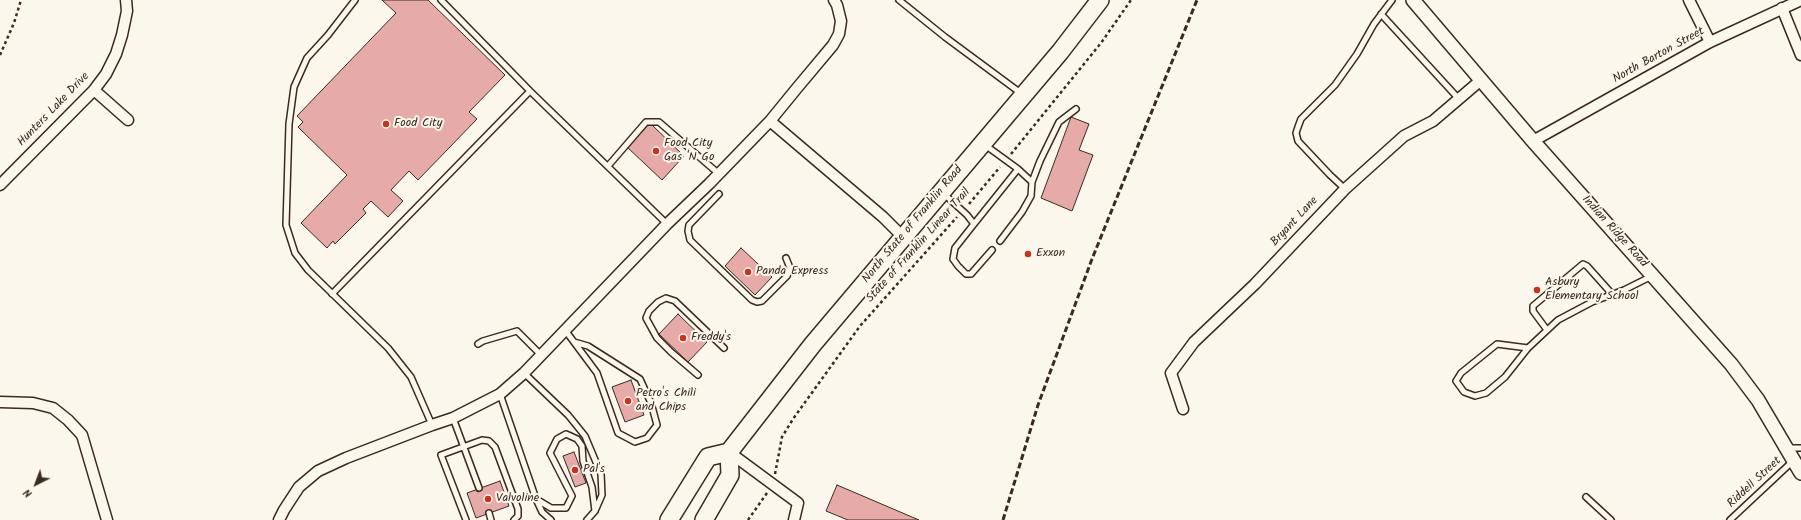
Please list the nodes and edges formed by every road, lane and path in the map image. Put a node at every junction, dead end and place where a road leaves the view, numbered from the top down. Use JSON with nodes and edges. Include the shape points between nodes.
{"nodes":[{"id":1,"x":21,"y":0,"type":"edge"},
{"id":2,"x":126,"y":0,"type":"edge"},
{"id":3,"x":355,"y":0,"type":"edge"},
{"id":4,"x":441,"y":0,"type":"edge"},
{"id":5,"x":834,"y":0,"type":"edge"},
{"id":6,"x":899,"y":0,"type":"edge"},
{"id":7,"x":1100,"y":0,"type":"edge"},
{"id":8,"x":1131,"y":0,"type":"edge"},
{"id":9,"x":1392,"y":0,"type":"edge"},
{"id":10,"x":1413,"y":0,"type":"edge"},
{"id":11,"x":1689,"y":0,"type":"edge"},
{"id":12,"x":1801,"y":0,"type":"edge"},
{"id":13,"x":1782,"y":8,"type":"junction"},
{"id":14,"x":1381,"y":14,"type":"junction"},
{"id":15,"x":1710,"y":42,"type":"junction"},
{"id":16,"x":0,"y":55,"type":"edge"},
{"id":17,"x":1801,"y":56,"type":"edge"},
{"id":18,"x":1481,"y":80,"type":"junction"},
{"id":19,"x":94,"y":90,"type":"junction"},
{"id":20,"x":530,"y":91,"type":"junction"},
{"id":21,"x":1023,"y":95,"type":"junction"},
{"id":22,"x":1458,"y":98,"type":"junction"},
{"id":23,"x":1076,"y":109,"type":"dead end"},
{"id":24,"x":128,"y":120,"type":"dead end"},
{"id":25,"x":770,"y":121,"type":"junction"},
{"id":26,"x":1533,"y":141,"type":"junction"},
{"id":27,"x":982,"y":143,"type":"junction"},
{"id":28,"x":1005,"y":160,"type":"junction"},
{"id":29,"x":608,"y":166,"type":"junction"},
{"id":30,"x":1018,"y":169,"type":"junction"},
{"id":31,"x":719,"y":174,"type":"junction"},
{"id":32,"x":1032,"y":182,"type":"junction"},
{"id":33,"x":0,"y":185,"type":"edge"},
{"id":34,"x":1345,"y":189,"type":"junction"},
{"id":35,"x":941,"y":192,"type":"junction"},
{"id":36,"x":719,"y":194,"type":"dead end"},
{"id":37,"x":963,"y":211,"type":"junction"},
{"id":38,"x":667,"y":224,"type":"junction"},
{"id":39,"x":974,"y":224,"type":"junction"},
{"id":40,"x":903,"y":237,"type":"junction"},
{"id":41,"x":1000,"y":241,"type":"dead end"},
{"id":42,"x":992,"y":250,"type":"dead end"},
{"id":43,"x":786,"y":258,"type":"dead end"},
{"id":44,"x":1653,"y":276,"type":"junction"},
{"id":45,"x":332,"y":294,"type":"junction"},
{"id":46,"x":1612,"y":294,"type":"junction"},
{"id":47,"x":565,"y":330,"type":"junction"},
{"id":48,"x":1547,"y":330,"type":"junction"},
{"id":49,"x":574,"y":342,"type":"junction"},
{"id":50,"x":478,"y":344,"type":"dead end"},
{"id":51,"x":724,"y":348,"type":"dead end"},
{"id":52,"x":1528,"y":348,"type":"junction"},
{"id":53,"x":541,"y":355,"type":"junction"},
{"id":54,"x":524,"y":373,"type":"junction"},
{"id":55,"x":698,"y":375,"type":"dead end"},
{"id":56,"x":500,"y":394,"type":"junction"},
{"id":57,"x":0,"y":402,"type":"edge"},
{"id":58,"x":1183,"y":409,"type":"dead end"},
{"id":59,"x":453,"y":418,"type":"junction"},
{"id":60,"x":432,"y":425,"type":"junction"},
{"id":61,"x":463,"y":446,"type":"junction"},
{"id":62,"x":1787,"y":448,"type":"junction"},
{"id":63,"x":1801,"y":448,"type":"edge"},
{"id":64,"x":729,"y":452,"type":"junction"},
{"id":65,"x":1794,"y":460,"type":"junction"},
{"id":66,"x":1801,"y":473,"type":"edge"},
{"id":67,"x":772,"y":484,"type":"junction"},
{"id":68,"x":479,"y":488,"type":"dead end"},
{"id":69,"x":686,"y":492,"type":"junction"},
{"id":70,"x":1586,"y":497,"type":"dead end"},
{"id":71,"x":536,"y":499,"type":"junction"},
{"id":72,"x":595,"y":511,"type":"junction"},
{"id":73,"x":489,"y":513,"type":"dead end"},
{"id":74,"x":107,"y":520,"type":"edge"},
{"id":75,"x":280,"y":520,"type":"edge"},
{"id":76,"x":466,"y":520,"type":"edge"},
{"id":77,"x":491,"y":520,"type":"edge"},
{"id":78,"x":514,"y":520,"type":"edge"},
{"id":79,"x":551,"y":520,"type":"edge"},
{"id":80,"x":587,"y":520,"type":"edge"},
{"id":81,"x":659,"y":520,"type":"edge"},
{"id":82,"x":669,"y":520,"type":"edge"},
{"id":83,"x":704,"y":520,"type":"edge"},
{"id":84,"x":748,"y":520,"type":"edge"},
{"id":85,"x":794,"y":520,"type":"edge"},
{"id":86,"x":1611,"y":520,"type":"edge"},
{"id":87,"x":1730,"y":520,"type":"edge"}],
"edges":[{"from":1,"to":16,"type":"path"},
{"from":2,"to":19,"type":"street","name":"Hunters Lake Drive","via":[[125,19],[116,54]]},
{"from":3,"to":45,"type":"lane","via":[[307,58],[294,87],[289,124],[286,225],[295,253]]},
{"from":4,"to":20,"type":"lane"},
{"from":5,"to":25,"type":"street","via":[[841,22],[836,40]]},
{"from":6,"to":21,"type":"lane","via":[[944,37]]},
{"from":7,"to":21,"type":"highway","name":"North State of Franklin Road"},
{"from":8,"to":28,"type":"path","name":"State of Franklin Linear Trail","via":[[1102,43]]},
{"from":9,"to":14,"type":"lane"},
{"from":10,"to":18,"type":"street","name":"Indian Ridge Road"},
{"from":11,"to":15,"type":"street"},
{"from":12,"to":13,"type":"street","name":"North Barton Street"},
{"from":13,"to":15,"type":"street","name":"North Barton Street"},
{"from":13,"to":17,"type":"street"},
{"from":14,"to":22,"type":"lane"},
{"from":14,"to":34,"type":"lane","via":[[1335,85],[1301,120],[1296,133],[1298,141]]},
{"from":15,"to":26,"type":"street","name":"North Barton Street"},
{"from":18,"to":22,"type":"street","name":"Bryant Lane"},
{"from":18,"to":26,"type":"street","name":"Indian Ridge Road"},
{"from":19,"to":24,"type":"street"},
{"from":19,"to":33,"type":"street","name":"Hunters Lake Drive"},
{"from":20,"to":29,"type":"lane"},
{"from":20,"to":45,"type":"lane"},
{"from":21,"to":27,"type":"highway","name":"North State of Franklin Road"},
{"from":22,"to":34,"type":"street","name":"Bryant Lane","via":[[1433,121],[1404,136]]},
{"from":23,"to":32,"type":"lane","via":[[1059,122]]},
{"from":25,"to":31,"type":"street"},
{"from":25,"to":40,"type":"street"},
{"from":26,"to":44,"type":"street","name":"Indian Ridge Road"},
{"from":27,"to":28,"type":"lane"},
{"from":27,"to":35,"type":"highway","name":"North State of Franklin Road"},
{"from":28,"to":30,"type":"lane"},
{"from":28,"to":37,"type":"path","name":"State of Franklin Linear Trail"},
{"from":29,"to":31,"type":"lane","via":[[646,122],[659,122]]},
{"from":29,"to":38,"type":"lane"},
{"from":30,"to":32,"type":"lane"},
{"from":30,"to":39,"type":"lane"},
{"from":31,"to":38,"type":"street"},
{"from":32,"to":41,"type":"lane","via":[[1031,196]]},
{"from":34,"to":58,"type":"street","name":"Bryant Lane","via":[[1256,284],[1190,348],[1171,374]]},
{"from":35,"to":37,"type":"lane"},
{"from":35,"to":40,"type":"highway","name":"North State of Franklin Road"},
{"from":36,"to":43,"type":"lane","via":[[689,225],[690,240],[752,300],[762,301],[787,276],[790,268]]},
{"from":37,"to":39,"type":"lane"},
{"from":37,"to":67,"type":"path","name":"State of Franklin Linear Trail","via":[[860,326],[797,413],[782,437]]},
{"from":38,"to":47,"type":"street"},
{"from":39,"to":42,"type":"lane","via":[[955,248],[953,259],[966,274],[971,274]]},
{"from":40,"to":64,"type":"highway","name":"North State of Franklin Road","via":[[813,344]]},
{"from":44,"to":46,"type":"lane"},
{"from":44,"to":62,"type":"street","name":"Indian Ridge Road","via":[[1731,364],[1758,400]]},
{"from":45,"to":60,"type":"lane","via":[[388,348],[411,377]]},
{"from":46,"to":48,"type":"lane","via":[[1558,320]]},
{"from":46,"to":48,"type":"lane","via":[[1583,264],[1533,306],[1533,311]]},
{"from":47,"to":49,"type":"lane"},
{"from":47,"to":53,"type":"street"},
{"from":48,"to":52,"type":"lane"},
{"from":49,"to":49,"type":"lane","via":[[598,373],[618,433],[635,442],[647,438],[657,425],[640,379],[588,346]]},
{"from":50,"to":53,"type":"lane","via":[[517,331]]},
{"from":51,"to":55,"type":"lane","via":[[675,301],[666,298],[649,311],[646,318],[657,338]]},
{"from":52,"to":52,"type":"lane","via":[[1505,377],[1486,393],[1475,396],[1464,392],[1456,381],[1461,373],[1497,344]]},
{"from":53,"to":54,"type":"street"},
{"from":54,"to":56,"type":"street"},
{"from":54,"to":72,"type":"lane","via":[[568,415],[585,436],[601,474],[602,494]]},
{"from":56,"to":59,"type":"street"},
{"from":56,"to":71,"type":"lane"},
{"from":57,"to":74,"type":"street","via":[[33,403],[53,408],[82,435]]},
{"from":59,"to":60,"type":"street"},
{"from":59,"to":61,"type":"lane"},
{"from":60,"to":75,"type":"street","via":[[318,471],[299,487]]},
{"from":61,"to":68,"type":"lane"},
{"from":61,"to":76,"type":"lane","via":[[441,455]]},
{"from":61,"to":78,"type":"lane","via":[[482,440],[489,441],[495,447],[518,509],[518,516]]},
{"from":62,"to":63,"type":"lane"},
{"from":62,"to":65,"type":"street","name":"Indian Ridge Road"},
{"from":64,"to":67,"type":"street"},
{"from":64,"to":69,"type":"highway","via":[[708,457]]},
{"from":64,"to":83,"type":"highway","via":[[730,475]]},
{"from":65,"to":66,"type":"street","name":"Indian Ridge Road"},
{"from":65,"to":87,"type":"lane","name":"Riddell Street"},
{"from":67,"to":84,"type":"path","name":"State of Franklin Linear Trail"},
{"from":67,"to":85,"type":"street","via":[[798,503]]},
{"from":69,"to":81,"type":"highway"},
{"from":69,"to":82,"type":"highway"},
{"from":70,"to":86,"type":"lane"},
{"from":71,"to":72,"type":"lane","via":[[551,508],[566,508],[572,496],[550,453],[557,439],[566,434],[577,439],[582,446]]},
{"from":71,"to":79,"type":"lane","via":[[542,512]]},
{"from":72,"to":80,"type":"lane"},
{"from":73,"to":77,"type":"lane"}]}
